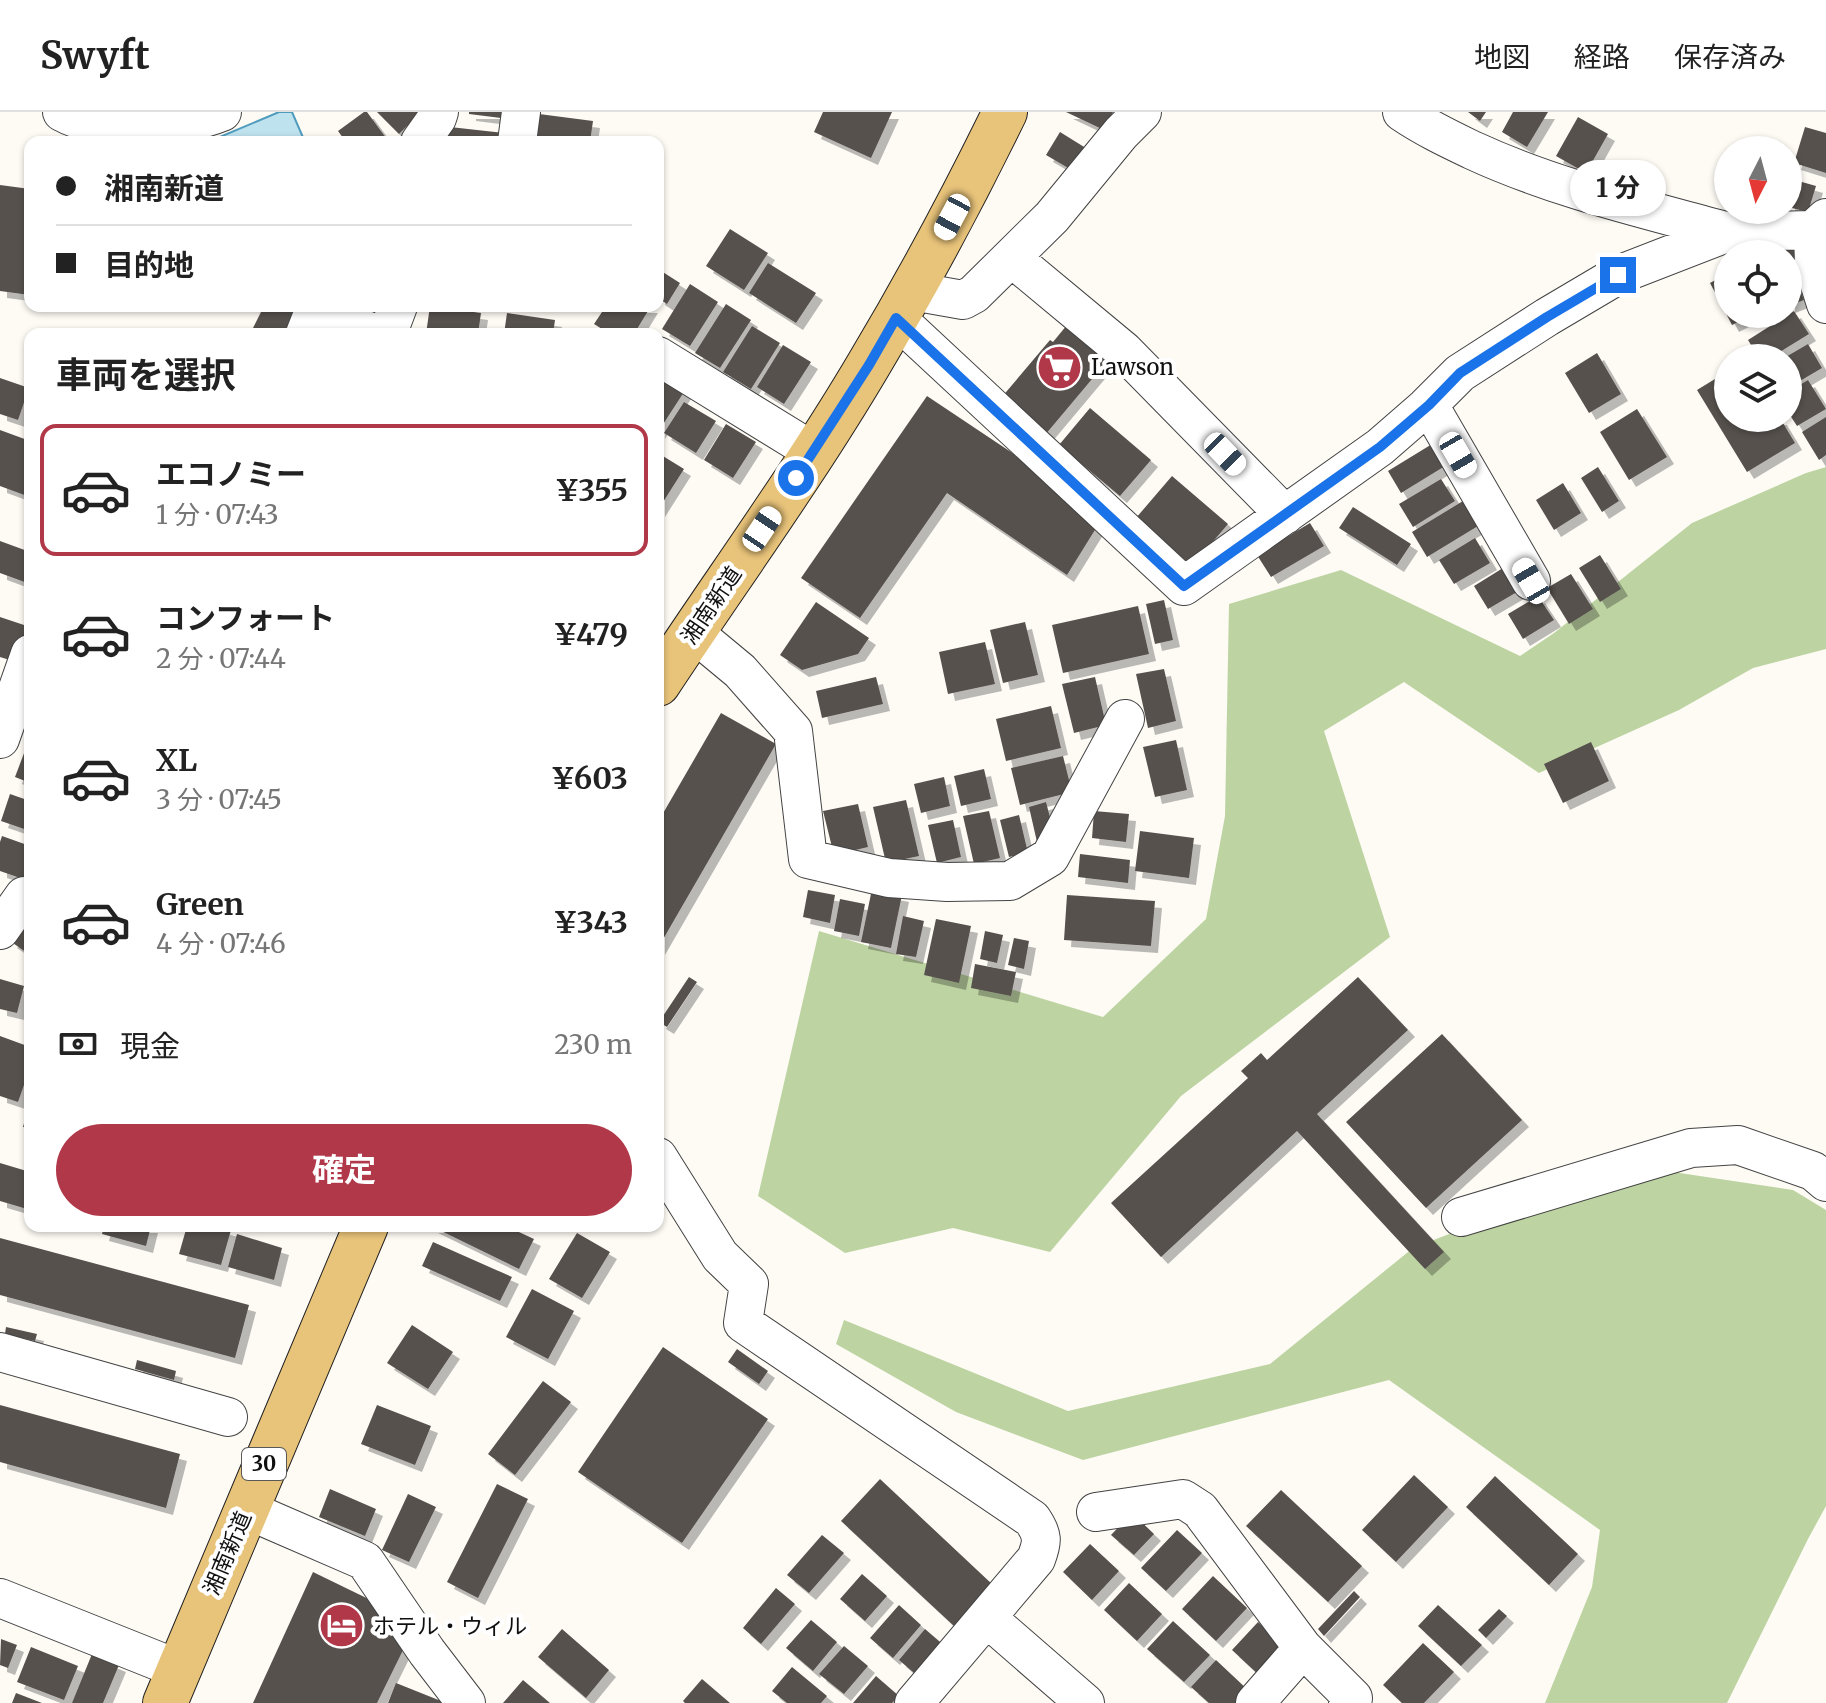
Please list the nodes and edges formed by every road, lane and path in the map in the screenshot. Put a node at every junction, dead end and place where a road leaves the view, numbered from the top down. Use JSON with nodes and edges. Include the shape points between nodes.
{"nodes":[{"id":1,"x":62,"y":112,"type":"edge"},
{"id":2,"x":222,"y":112,"type":"edge"},
{"id":3,"x":439,"y":112,"type":"edge"},
{"id":4,"x":521,"y":112,"type":"edge"},
{"id":5,"x":1005,"y":112,"type":"edge"},
{"id":6,"x":1142,"y":112,"type":"edge"},
{"id":7,"x":1402,"y":112,"type":"edge"},
{"id":8,"x":424,"y":136,"type":"edge"},
{"id":9,"x":518,"y":136,"type":"edge"},
{"id":10,"x":1819,"y":224,"type":"edge"},
{"id":11,"x":1729,"y":232,"type":"junction"},
{"id":12,"x":1012,"y":258,"type":"junction"},
{"id":13,"x":904,"y":304,"type":"junction"},
{"id":14,"x":1826,"y":304,"type":"edge"},
{"id":15,"x":317,"y":312,"type":"edge"},
{"id":16,"x":361,"y":328,"type":"edge"},
{"id":17,"x":664,"y":360,"type":"edge"},
{"id":18,"x":1429,"y":405,"type":"junction"},
{"id":19,"x":814,"y":452,"type":"junction"},
{"id":20,"x":1285,"y":515,"type":"junction"},
{"id":21,"x":1531,"y":581,"type":"dead end"},
{"id":22,"x":693,"y":632,"type":"junction"},
{"id":23,"x":24,"y":671,"type":"edge"},
{"id":24,"x":664,"y":675,"type":"edge"},
{"id":25,"x":1125,"y":719,"type":"dead end"},
{"id":26,"x":0,"y":739,"type":"edge"},
{"id":27,"x":18,"y":894,"type":"edge"},
{"id":28,"x":0,"y":930,"type":"edge"},
{"id":29,"x":664,"y":1167,"type":"edge"},
{"id":30,"x":1826,"y":1182,"type":"edge"},
{"id":31,"x":1461,"y":1217,"type":"dead end"},
{"id":32,"x":363,"y":1232,"type":"edge"},
{"id":33,"x":0,"y":1352,"type":"edge"},
{"id":34,"x":228,"y":1417,"type":"dead end"},
{"id":35,"x":245,"y":1509,"type":"junction"},
{"id":36,"x":1096,"y":1512,"type":"dead end"},
{"id":37,"x":0,"y":1598,"type":"edge"},
{"id":38,"x":987,"y":1618,"type":"junction"},
{"id":39,"x":1303,"y":1648,"type":"junction"},
{"id":40,"x":172,"y":1686,"type":"edge"},
{"id":41,"x":466,"y":1703,"type":"edge"},
{"id":42,"x":914,"y":1703,"type":"edge"},
{"id":43,"x":1085,"y":1703,"type":"edge"},
{"id":44,"x":1255,"y":1703,"type":"edge"},
{"id":45,"x":1348,"y":1703,"type":"edge"}],
"edges":[{"from":1,"to":2,"type":"street","via":[[107,125],[146,126]]},
{"from":3,"to":8,"type":"street"},
{"from":4,"to":9,"type":"street"},
{"from":5,"to":13,"type":"main road","name":"湘南新道"},
{"from":6,"to":12,"type":"street"},
{"from":7,"to":11,"type":"street","via":[[1508,167]]},
{"from":10,"to":11,"type":"street"},
{"from":10,"to":14,"type":"street","via":[[1814,266]]},
{"from":11,"to":18,"type":"street","via":[[1618,275],[1460,373]]},
{"from":12,"to":13,"type":"street","via":[[963,300]]},
{"from":12,"to":20,"type":"street","via":[[1124,351]]},
{"from":13,"to":19,"type":"main road","name":"湘南新道"},
{"from":13,"to":20,"type":"street","via":[[1184,586]]},
{"from":15,"to":16,"type":"street"},
{"from":17,"to":19,"type":"street"},
{"from":18,"to":20,"type":"street"},
{"from":18,"to":21,"type":"street"},
{"from":19,"to":22,"type":"main road","name":"湘南新道"},
{"from":22,"to":24,"type":"main road","name":"湘南新道"},
{"from":22,"to":25,"type":"street","via":[[740,671],[793,731],[808,859],[889,878],[1010,881],[1050,857]]},
{"from":23,"to":26,"type":"street"},
{"from":27,"to":28,"type":"street"},
{"from":29,"to":38,"type":"street","via":[[720,1256],[749,1284],[743,1323],[1032,1519],[1040,1531],[1036,1559]]},
{"from":30,"to":31,"type":"street","via":[[1813,1171],[1738,1145],[1691,1148]]},
{"from":32,"to":35,"type":"main road","name":"湘南新道","number":"30"},
{"from":33,"to":34,"type":"street"},
{"from":35,"to":40,"type":"main road","name":"湘南新道","number":"30"},
{"from":35,"to":41,"type":"street","via":[[365,1561]]},
{"from":36,"to":39,"type":"street","via":[[1183,1499],[1200,1510]]},
{"from":37,"to":40,"type":"street"},
{"from":38,"to":42,"type":"street"},
{"from":38,"to":43,"type":"street"},
{"from":39,"to":44,"type":"street"},
{"from":39,"to":45,"type":"street","via":[[1353,1698]]}]}
